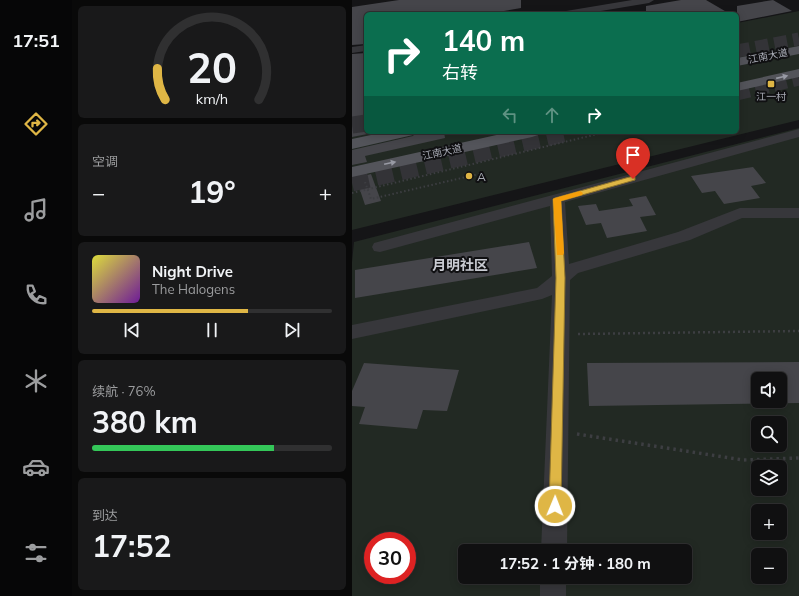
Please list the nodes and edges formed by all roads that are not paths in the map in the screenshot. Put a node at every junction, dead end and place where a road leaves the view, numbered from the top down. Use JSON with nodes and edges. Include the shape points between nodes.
{"nodes":[{"id":1,"x":649,"y":0,"type":"edge"},
{"id":2,"x":578,"y":12,"type":"edge"},
{"id":3,"x":364,"y":48,"type":"edge"},
{"id":4,"x":352,"y":50,"type":"edge"},
{"id":5,"x":799,"y":50,"type":"edge"},
{"id":6,"x":739,"y":62,"type":"edge"},
{"id":7,"x":799,"y":72,"type":"edge"},
{"id":8,"x":739,"y":87,"type":"edge"},
{"id":9,"x":799,"y":133,"type":"edge"},
{"id":10,"x":398,"y":134,"type":"edge"},
{"id":11,"x":524,"y":134,"type":"edge"},
{"id":12,"x":352,"y":144,"type":"edge"},
{"id":13,"x":358,"y":175,"type":"edge"},
{"id":14,"x":557,"y":199,"type":"junction"},
{"id":15,"x":799,"y":213,"type":"edge"},
{"id":16,"x":380,"y":248,"type":"dead end"},
{"id":17,"x":561,"y":278,"type":"junction"},
{"id":18,"x":352,"y":332,"type":"edge"},
{"id":19,"x":554,"y":544,"type":"edge"},
{"id":20,"x":553,"y":584,"type":"edge"},
{"id":21,"x":553,"y":596,"type":"edge"}],
"edges":[{"from":1,"to":2,"type":"street"},
{"from":3,"to":4,"type":"street"},
{"from":5,"to":6,"type":"main road","name":"江南大道"},
{"from":8,"to":7,"type":"main road","name":"江南大道","one_way":true},
{"from":9,"to":14,"type":"street"},
{"from":10,"to":12,"type":"main road"},
{"from":13,"to":11,"type":"main road","name":"江南大道","one_way":true},
{"from":14,"to":16,"type":"street"},
{"from":14,"to":17,"type":"street"},
{"from":15,"to":17,"type":"street","via":[[740,213],[684,236],[572,269]]},
{"from":17,"to":18,"type":"street","via":[[542,293]]},
{"from":17,"to":19,"type":"street"},
{"from":20,"to":21,"type":"street"}]}
